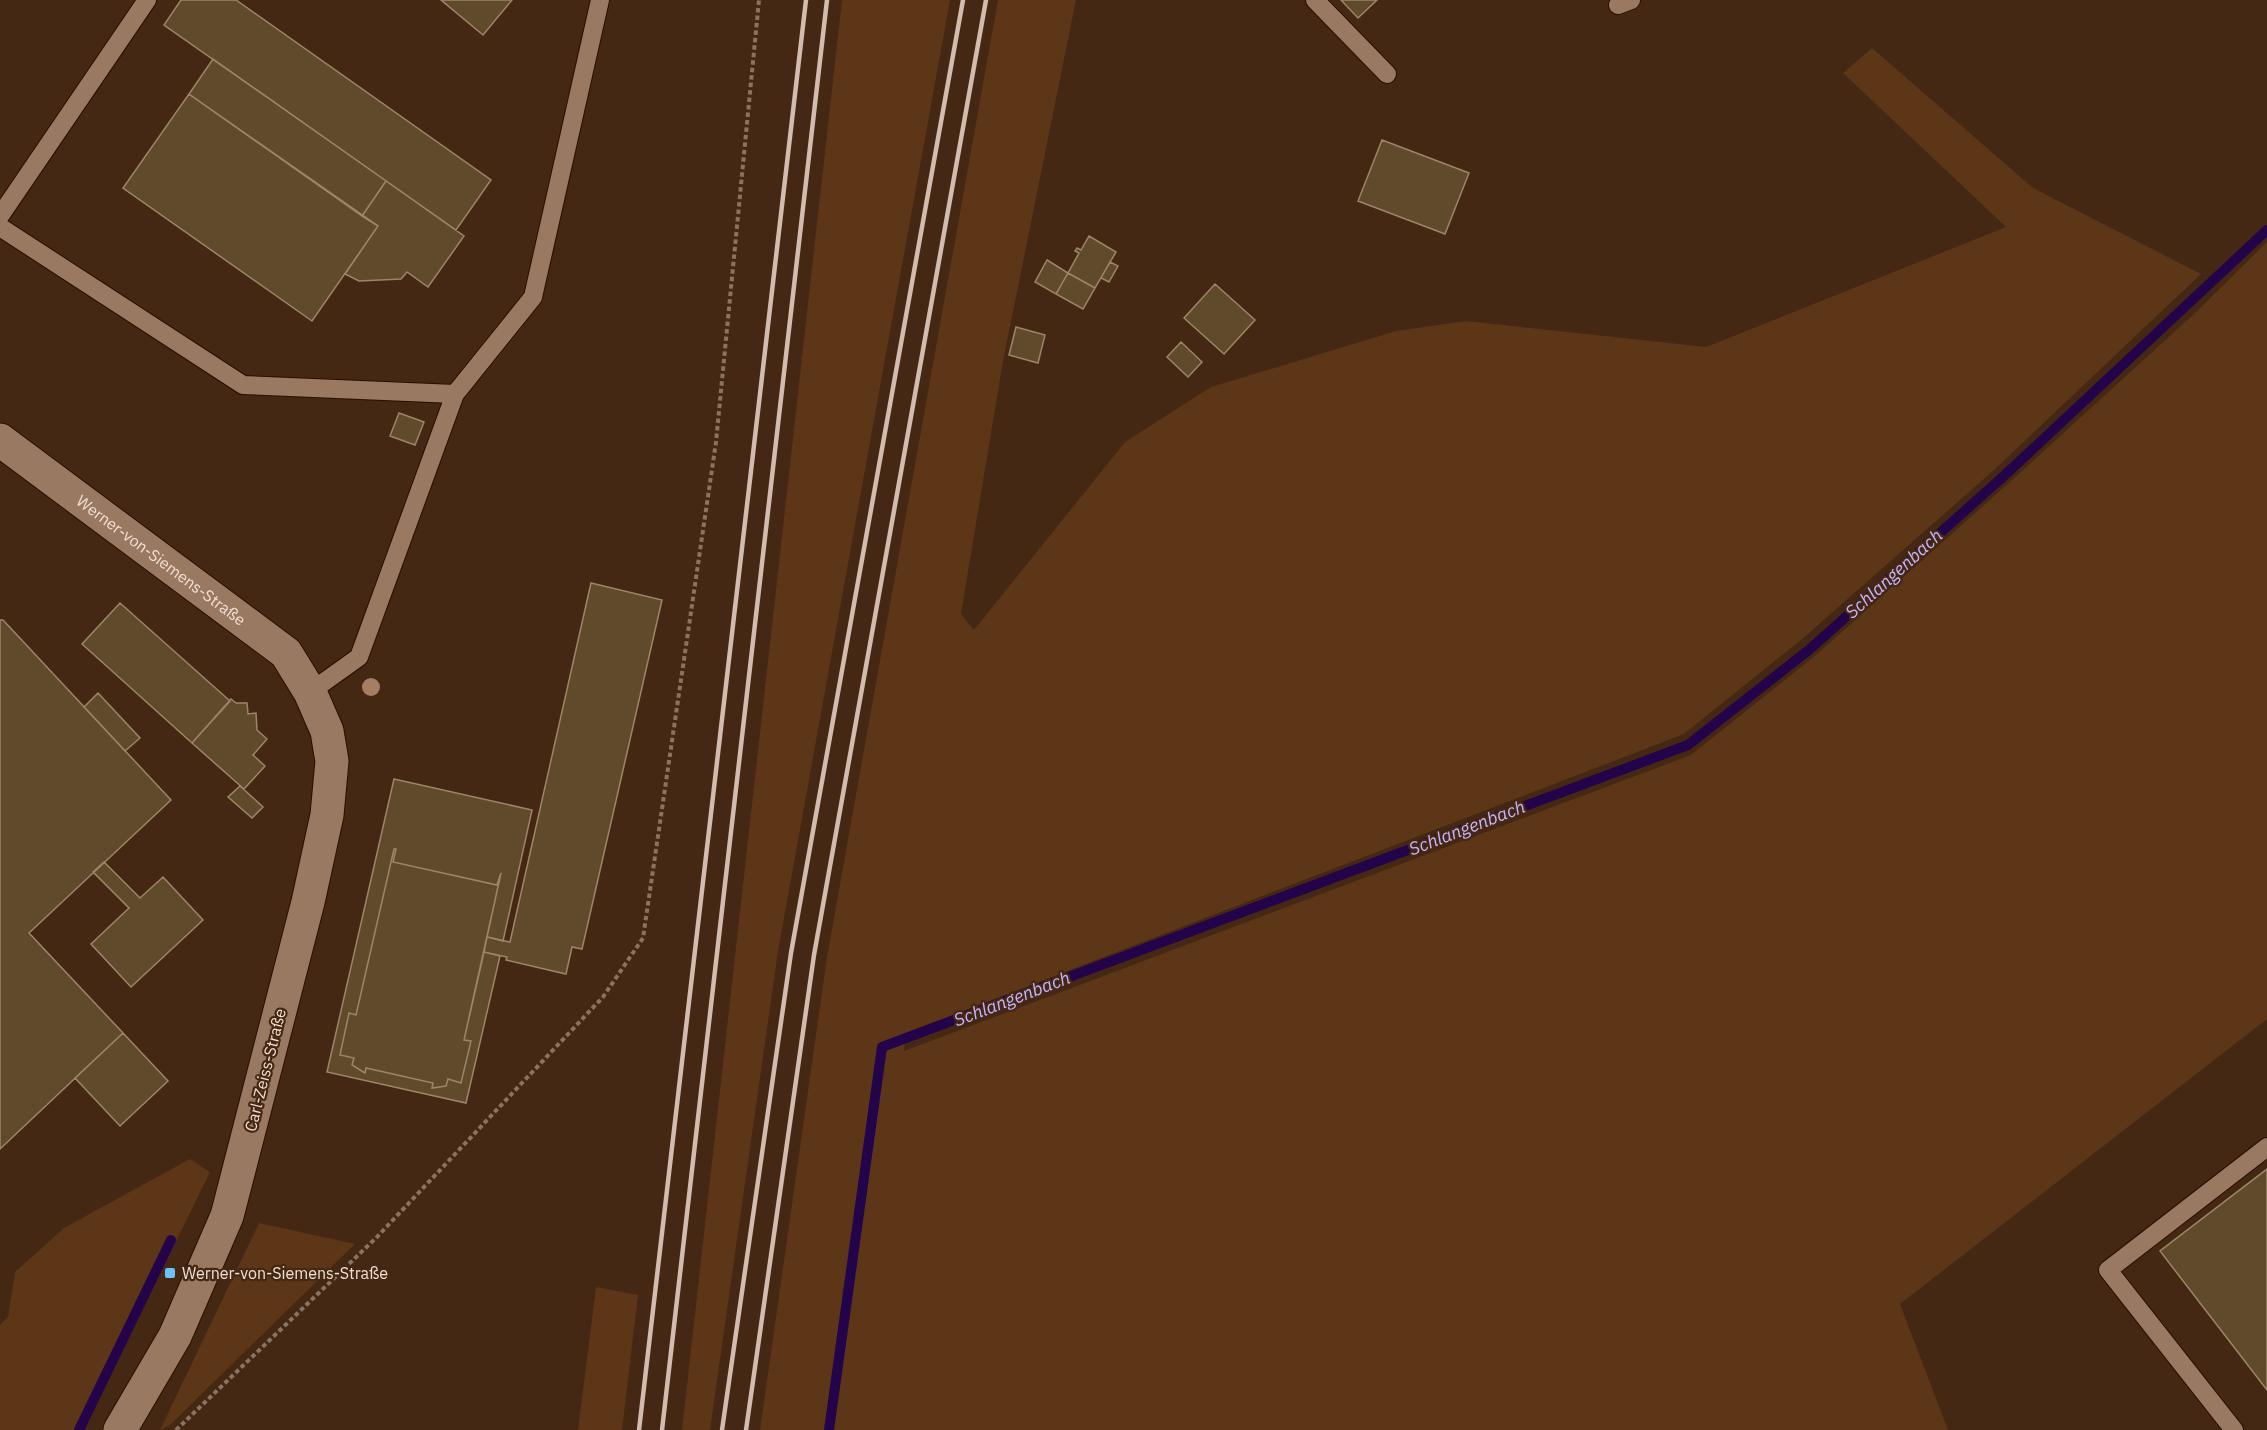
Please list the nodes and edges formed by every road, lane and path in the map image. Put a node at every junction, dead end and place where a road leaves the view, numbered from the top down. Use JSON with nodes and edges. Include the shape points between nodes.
{"nodes":[{"id":1,"x":147,"y":0,"type":"edge"},
{"id":2,"x":600,"y":0,"type":"edge"},
{"id":3,"x":759,"y":0,"type":"edge"},
{"id":4,"x":1315,"y":0,"type":"edge"},
{"id":5,"x":1387,"y":74,"type":"dead end"},
{"id":6,"x":0,"y":216,"type":"edge"},
{"id":7,"x":0,"y":227,"type":"edge"},
{"id":8,"x":454,"y":394,"type":"junction"},
{"id":9,"x":0,"y":440,"type":"edge"},
{"id":10,"x":310,"y":692,"type":"junction"},
{"id":11,"x":2267,"y":1147,"type":"edge"},
{"id":12,"x":120,"y":1430,"type":"edge"},
{"id":13,"x":176,"y":1430,"type":"edge"},
{"id":14,"x":2234,"y":1430,"type":"edge"}],
"edges":[{"from":1,"to":6,"type":"lane"},
{"from":2,"to":8,"type":"lane","via":[[533,297]]},
{"from":3,"to":13,"type":"path","via":[[716,442],[643,938],[603,997],[376,1238]]},
{"from":4,"to":5,"type":"lane"},
{"from":7,"to":8,"type":"lane","via":[[243,385]]},
{"from":8,"to":10,"type":"lane","via":[[359,657]]},
{"from":9,"to":10,"type":"street","name":"Werner-von-Siemens-Straße","via":[[286,653]]},
{"from":10,"to":12,"type":"street","name":"Carl-Zeiss-Straße","via":[[327,730],[332,761],[327,815],[251,1128],[227,1216],[180,1324]]},
{"from":11,"to":14,"type":"lane","via":[[2108,1270]]}]}
